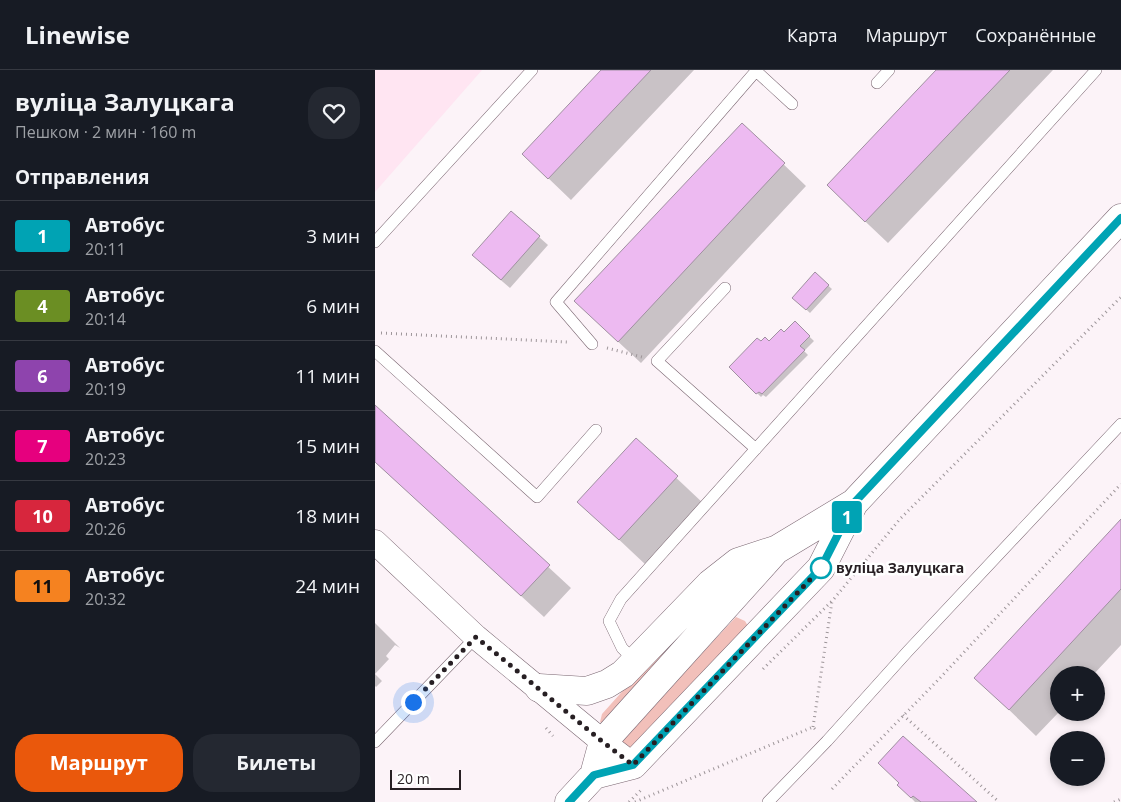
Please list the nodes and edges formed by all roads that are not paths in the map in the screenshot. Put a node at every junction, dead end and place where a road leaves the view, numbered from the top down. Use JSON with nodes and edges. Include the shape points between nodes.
{"nodes":[{"id":1,"x":531,"y":70,"type":"edge"},
{"id":2,"x":756,"y":70,"type":"edge"},
{"id":3,"x":889,"y":70,"type":"edge"},
{"id":4,"x":1096,"y":70,"type":"edge"},
{"id":5,"x":877,"y":83,"type":"dead end"},
{"id":6,"x":792,"y":104,"type":"dead end"},
{"id":7,"x":1121,"y":218,"type":"edge"},
{"id":8,"x":375,"y":242,"type":"edge"},
{"id":9,"x":725,"y":288,"type":"dead end"},
{"id":10,"x":592,"y":344,"type":"road end"},
{"id":11,"x":375,"y":352,"type":"edge"},
{"id":12,"x":1121,"y":424,"type":"edge"},
{"id":13,"x":596,"y":430,"type":"dead end"},
{"id":14,"x":756,"y":449,"type":"junction"},
{"id":15,"x":854,"y":503,"type":"junction"},
{"id":16,"x":375,"y":542,"type":"edge"},
{"id":17,"x":776,"y":550,"type":"junction"},
{"id":18,"x":476,"y":637,"type":"junction"},
{"id":19,"x":635,"y":661,"type":"junction"},
{"id":20,"x":539,"y":688,"type":"junction"},
{"id":21,"x":375,"y":742,"type":"edge"},
{"id":22,"x":603,"y":742,"type":"junction"},
{"id":23,"x":594,"y":775,"type":"junction"},
{"id":24,"x":638,"y":776,"type":"junction"},
{"id":25,"x":569,"y":802,"type":"edge"},
{"id":26,"x":768,"y":802,"type":"edge"}],
"edges":[{"from":1,"to":8,"type":"lane"},
{"from":2,"to":6,"type":"lane"},
{"from":2,"to":10,"type":"lane","via":[[557,302]]},
{"from":3,"to":5,"type":"lane"},
{"from":4,"to":14,"type":"lane"},
{"from":7,"to":15,"type":"main road"},
{"from":9,"to":14,"type":"lane","via":[[657,361]]},
{"from":11,"to":13,"type":"lane","via":[[537,497]]},
{"from":12,"to":26,"type":"lane"},
{"from":14,"to":19,"type":"lane","via":[[621,599],[609,621],[622,648]]},
{"from":15,"to":17,"type":"main road"},
{"from":15,"to":24,"type":"main road","via":[[821,568]]},
{"from":16,"to":18,"type":"street"},
{"from":17,"to":19,"type":"main road","via":[[739,562],[710,584]]},
{"from":17,"to":22,"type":"main road"},
{"from":18,"to":20,"type":"street"},
{"from":18,"to":21,"type":"lane"},
{"from":19,"to":20,"type":"main road","via":[[623,674],[587,692]]},
{"from":20,"to":22,"type":"street"},
{"from":22,"to":23,"type":"main road"},
{"from":22,"to":24,"type":"street"},
{"from":23,"to":24,"type":"main road"},
{"from":23,"to":25,"type":"main road"}]}
